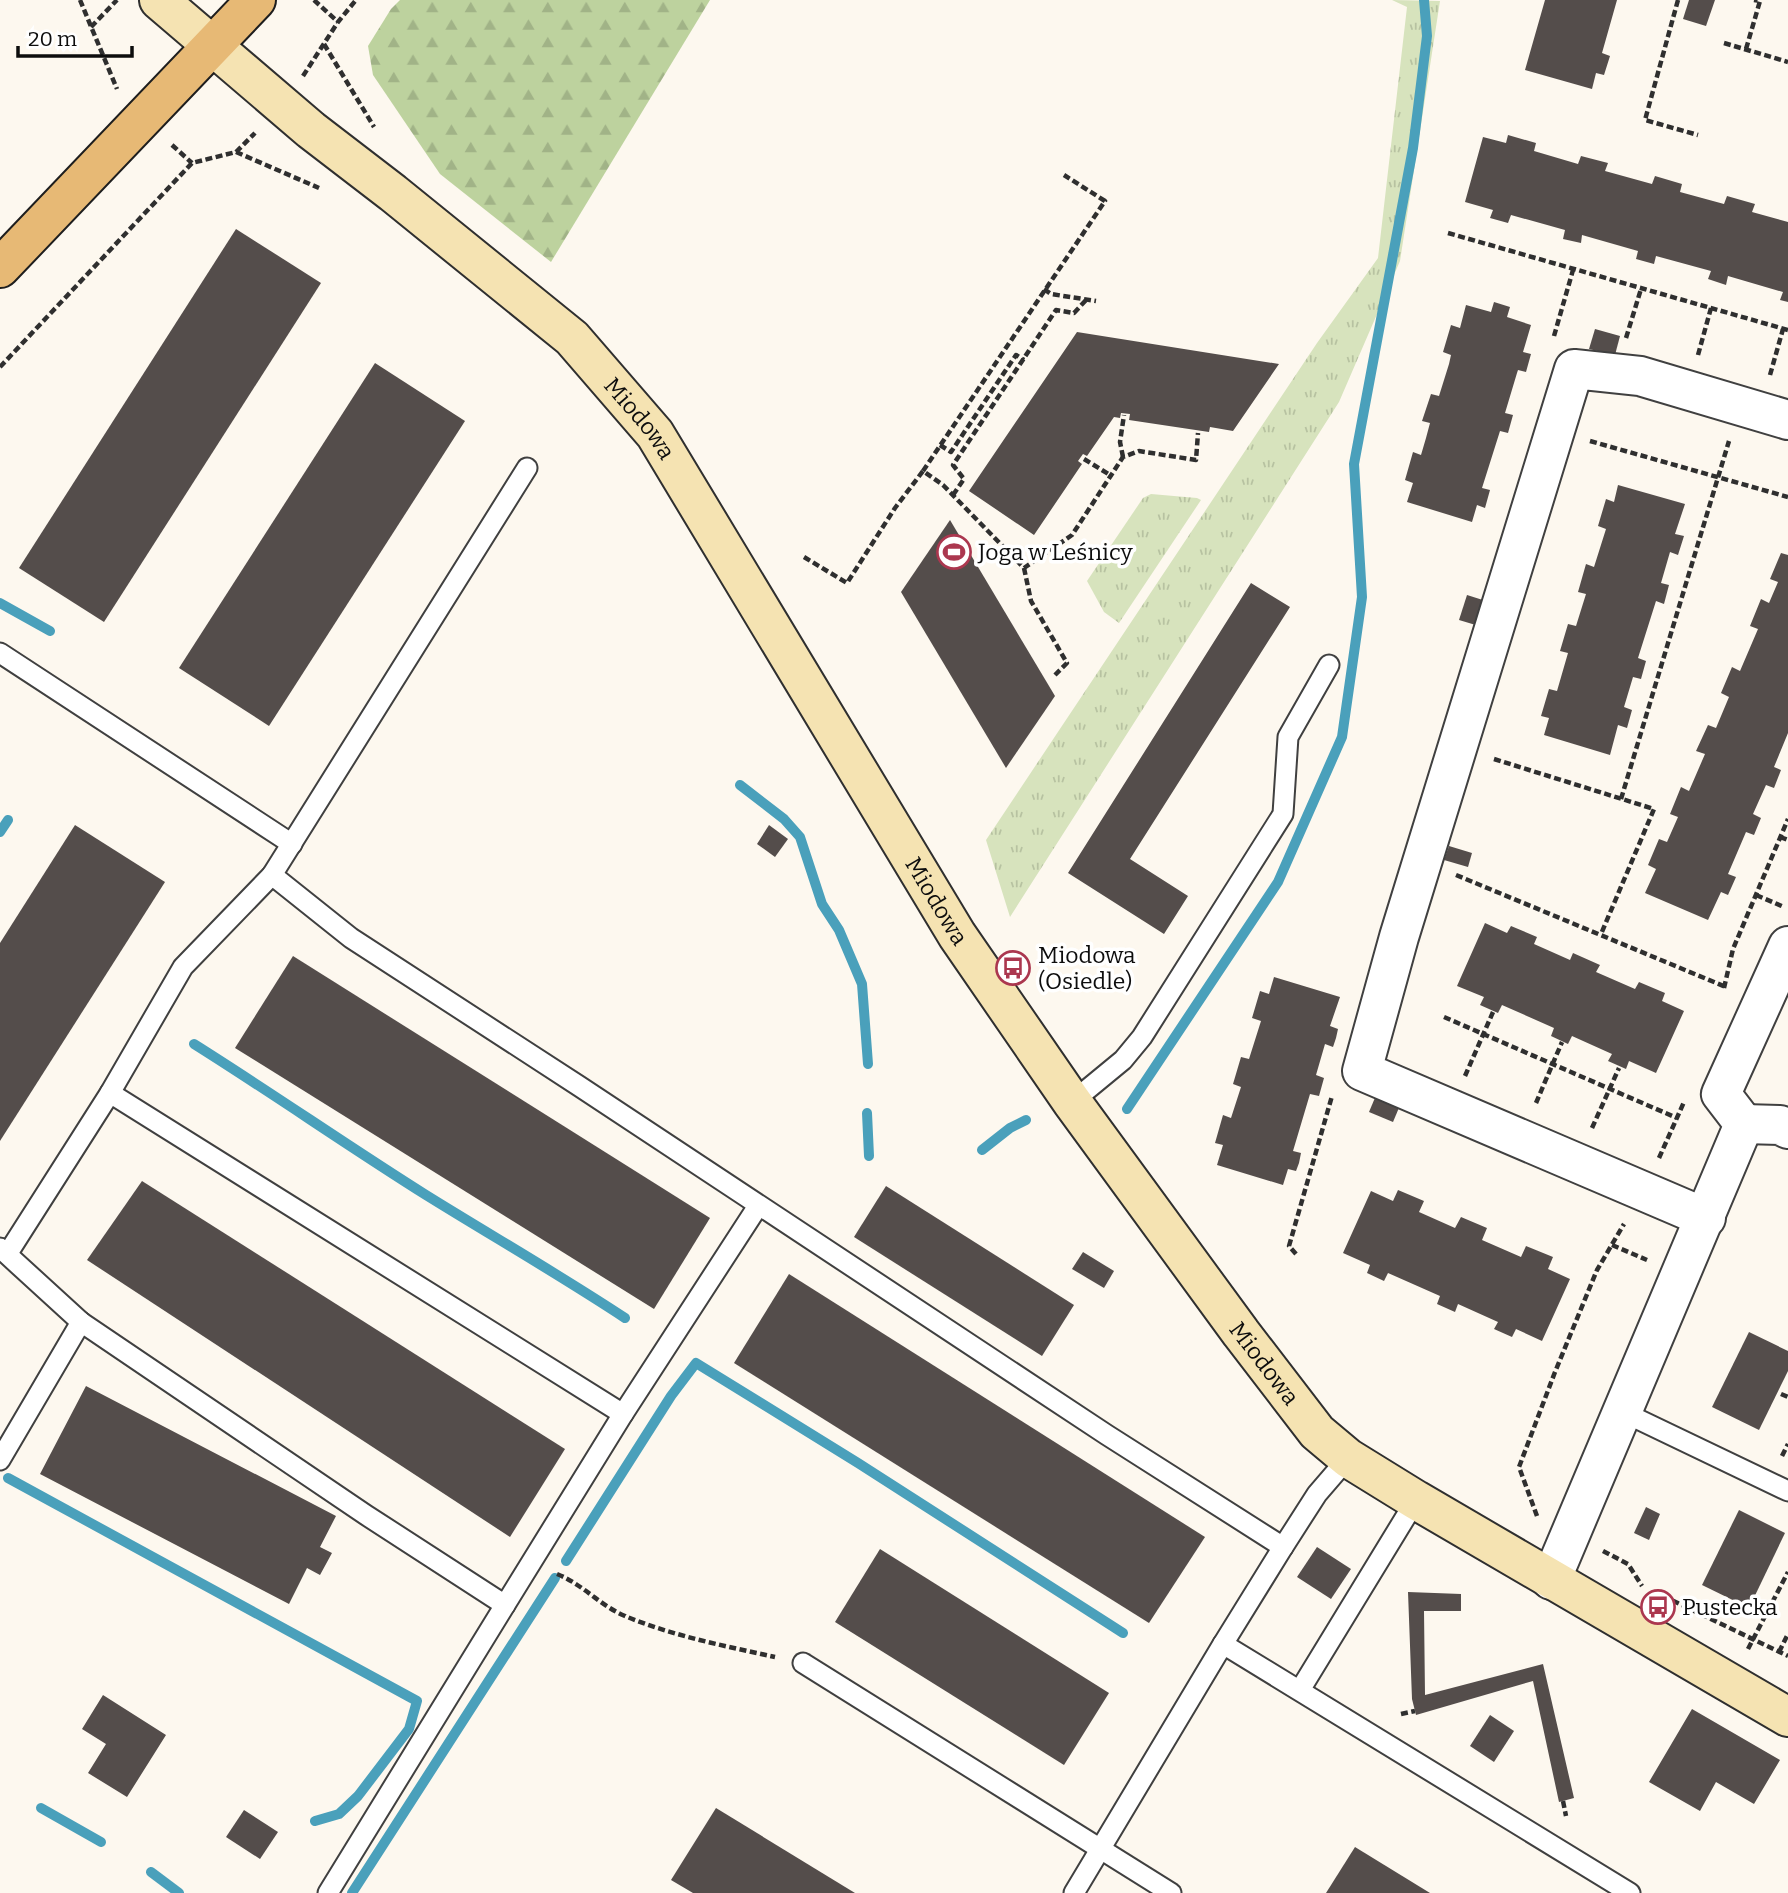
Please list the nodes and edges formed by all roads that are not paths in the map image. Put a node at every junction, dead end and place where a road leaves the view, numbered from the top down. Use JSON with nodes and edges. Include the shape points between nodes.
{"nodes":[{"id":1,"x":159,"y":0,"type":"edge"},
{"id":2,"x":256,"y":0,"type":"edge"},
{"id":3,"x":212,"y":46,"type":"junction"},
{"id":4,"x":0,"y":268,"type":"edge"},
{"id":5,"x":1762,"y":412,"type":"edge"},
{"id":6,"x":527,"y":468,"type":"dead end"},
{"id":7,"x":0,"y":653,"type":"edge"},
{"id":8,"x":1329,"y":666,"type":"dead end"},
{"id":9,"x":292,"y":844,"type":"junction"},
{"id":10,"x":272,"y":875,"type":"junction"},
{"id":11,"x":1788,"y":946,"type":"edge"},
{"id":12,"x":110,"y":1093,"type":"junction"},
{"id":13,"x":1072,"y":1102,"type":"junction"},
{"id":14,"x":1744,"y":1124,"type":"junction"},
{"id":15,"x":1788,"y":1129,"type":"edge"},
{"id":16,"x":758,"y":1206,"type":"junction"},
{"id":17,"x":1706,"y":1218,"type":"junction"},
{"id":18,"x":4,"y":1250,"type":"edge"},
{"id":19,"x":81,"y":1322,"type":"junction"},
{"id":20,"x":1623,"y":1412,"type":"junction"},
{"id":21,"x":623,"y":1414,"type":"junction"},
{"id":22,"x":1348,"y":1458,"type":"junction"},
{"id":23,"x":0,"y":1460,"type":"edge"},
{"id":24,"x":1788,"y":1491,"type":"edge"},
{"id":25,"x":1416,"y":1500,"type":"junction"},
{"id":26,"x":1283,"y":1546,"type":"junction"},
{"id":27,"x":1551,"y":1580,"type":"junction"},
{"id":28,"x":505,"y":1605,"type":"junction"},
{"id":29,"x":1223,"y":1644,"type":"junction"},
{"id":30,"x":803,"y":1663,"type":"road end"},
{"id":31,"x":1300,"y":1690,"type":"junction"},
{"id":32,"x":1788,"y":1717,"type":"edge"},
{"id":33,"x":1101,"y":1849,"type":"junction"},
{"id":34,"x":328,"y":1893,"type":"edge"},
{"id":35,"x":1074,"y":1893,"type":"edge"},
{"id":36,"x":1171,"y":1893,"type":"edge"},
{"id":37,"x":1630,"y":1893,"type":"edge"}],
"edges":[{"from":1,"to":3,"type":"street","name":"Miodowa"},
{"from":2,"to":3,"type":"main road"},
{"from":3,"to":4,"type":"main road"},
{"from":3,"to":13,"type":"street","name":"Miodowa","via":[[572,338],[655,434],[957,935]]},
{"from":5,"to":17,"type":"street","via":[[1640,376],[1573,369],[1362,1071]]},
{"from":6,"to":9,"type":"lane"},
{"from":7,"to":9,"type":"lane"},
{"from":8,"to":13,"type":"lane","via":[[1289,737],[1283,814],[1142,1037],[1123,1060]]},
{"from":9,"to":10,"type":"lane"},
{"from":10,"to":12,"type":"lane","via":[[183,967]]},
{"from":10,"to":16,"type":"lane","via":[[351,938]]},
{"from":11,"to":14,"type":"street","via":[[1721,1094]]},
{"from":12,"to":18,"type":"lane"},
{"from":12,"to":21,"type":"lane"},
{"from":13,"to":22,"type":"street","name":"Miodowa","via":[[1317,1432]]},
{"from":14,"to":15,"type":"street"},
{"from":14,"to":17,"type":"street"},
{"from":16,"to":21,"type":"lane"},
{"from":16,"to":26,"type":"lane"},
{"from":17,"to":20,"type":"street"},
{"from":18,"to":19,"type":"lane"},
{"from":19,"to":23,"type":"lane"},
{"from":19,"to":28,"type":"lane"},
{"from":20,"to":24,"type":"lane"},
{"from":20,"to":27,"type":"street"},
{"from":21,"to":28,"type":"lane"},
{"from":22,"to":25,"type":"street","name":"Miodowa"},
{"from":22,"to":26,"type":"lane","via":[[1317,1494]]},
{"from":25,"to":27,"type":"street","name":"Miodowa"},
{"from":25,"to":31,"type":"lane"},
{"from":26,"to":29,"type":"lane"},
{"from":27,"to":32,"type":"street","name":"Miodowa"},
{"from":28,"to":34,"type":"lane"},
{"from":29,"to":31,"type":"lane"},
{"from":29,"to":33,"type":"lane"},
{"from":30,"to":33,"type":"lane"},
{"from":31,"to":37,"type":"lane"},
{"from":33,"to":35,"type":"lane"},
{"from":33,"to":36,"type":"lane"}]}
